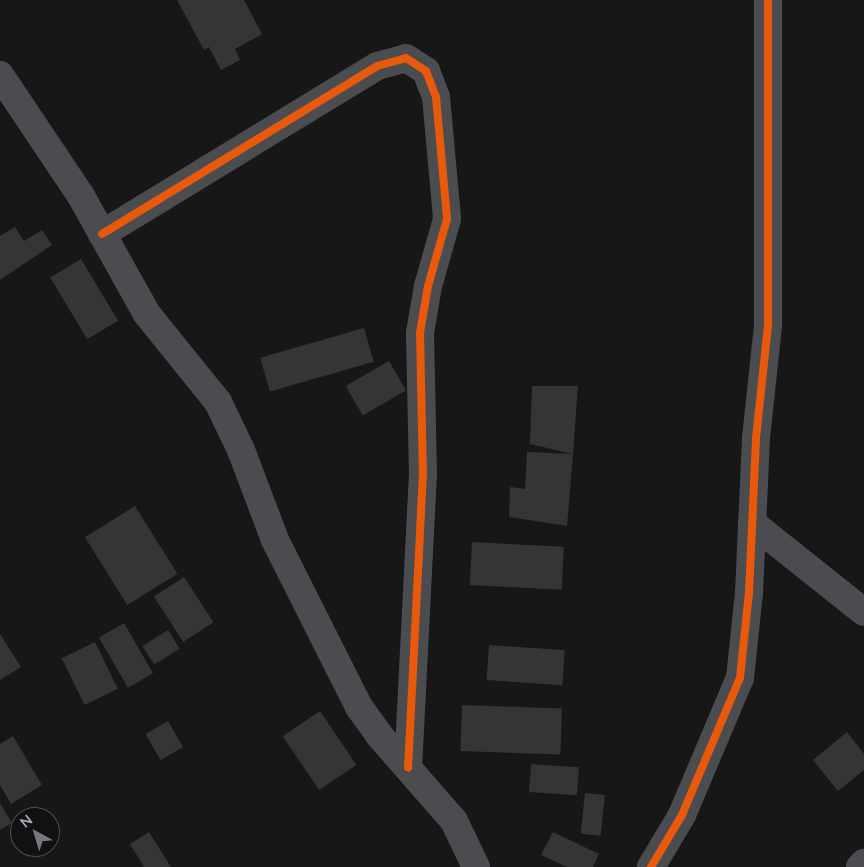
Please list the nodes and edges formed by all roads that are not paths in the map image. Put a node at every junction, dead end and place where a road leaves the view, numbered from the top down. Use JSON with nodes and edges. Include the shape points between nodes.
{"nodes":[{"id":1,"x":768,"y":0,"type":"edge"},
{"id":2,"x":0,"y":75,"type":"edge"},
{"id":3,"x":102,"y":234,"type":"junction"},
{"id":4,"x":752,"y":523,"type":"junction"},
{"id":5,"x":864,"y":612,"type":"edge"},
{"id":6,"x":408,"y":768,"type":"junction"},
{"id":7,"x":864,"y":863,"type":"edge"},
{"id":8,"x":476,"y":867,"type":"edge"},
{"id":9,"x":651,"y":867,"type":"edge"},
{"id":10,"x":860,"y":867,"type":"edge"}],
"edges":[{"from":1,"to":4,"type":"street","via":[[768,325],[756,438]]},
{"from":2,"to":3,"type":"street","via":[[81,196]]},
{"from":3,"to":6,"type":"street","via":[[148,314],[218,402],[241,450],[275,540],[359,707]]},
{"from":3,"to":6,"type":"street","via":[[377,66],[406,58],[426,71],[436,97],[447,219],[428,286],[420,333],[423,473]]},
{"from":4,"to":5,"type":"street"},
{"from":4,"to":9,"type":"street","via":[[740,678],[682,815]]},
{"from":6,"to":8,"type":"street","via":[[454,821]]},
{"from":7,"to":10,"type":"street"}]}
